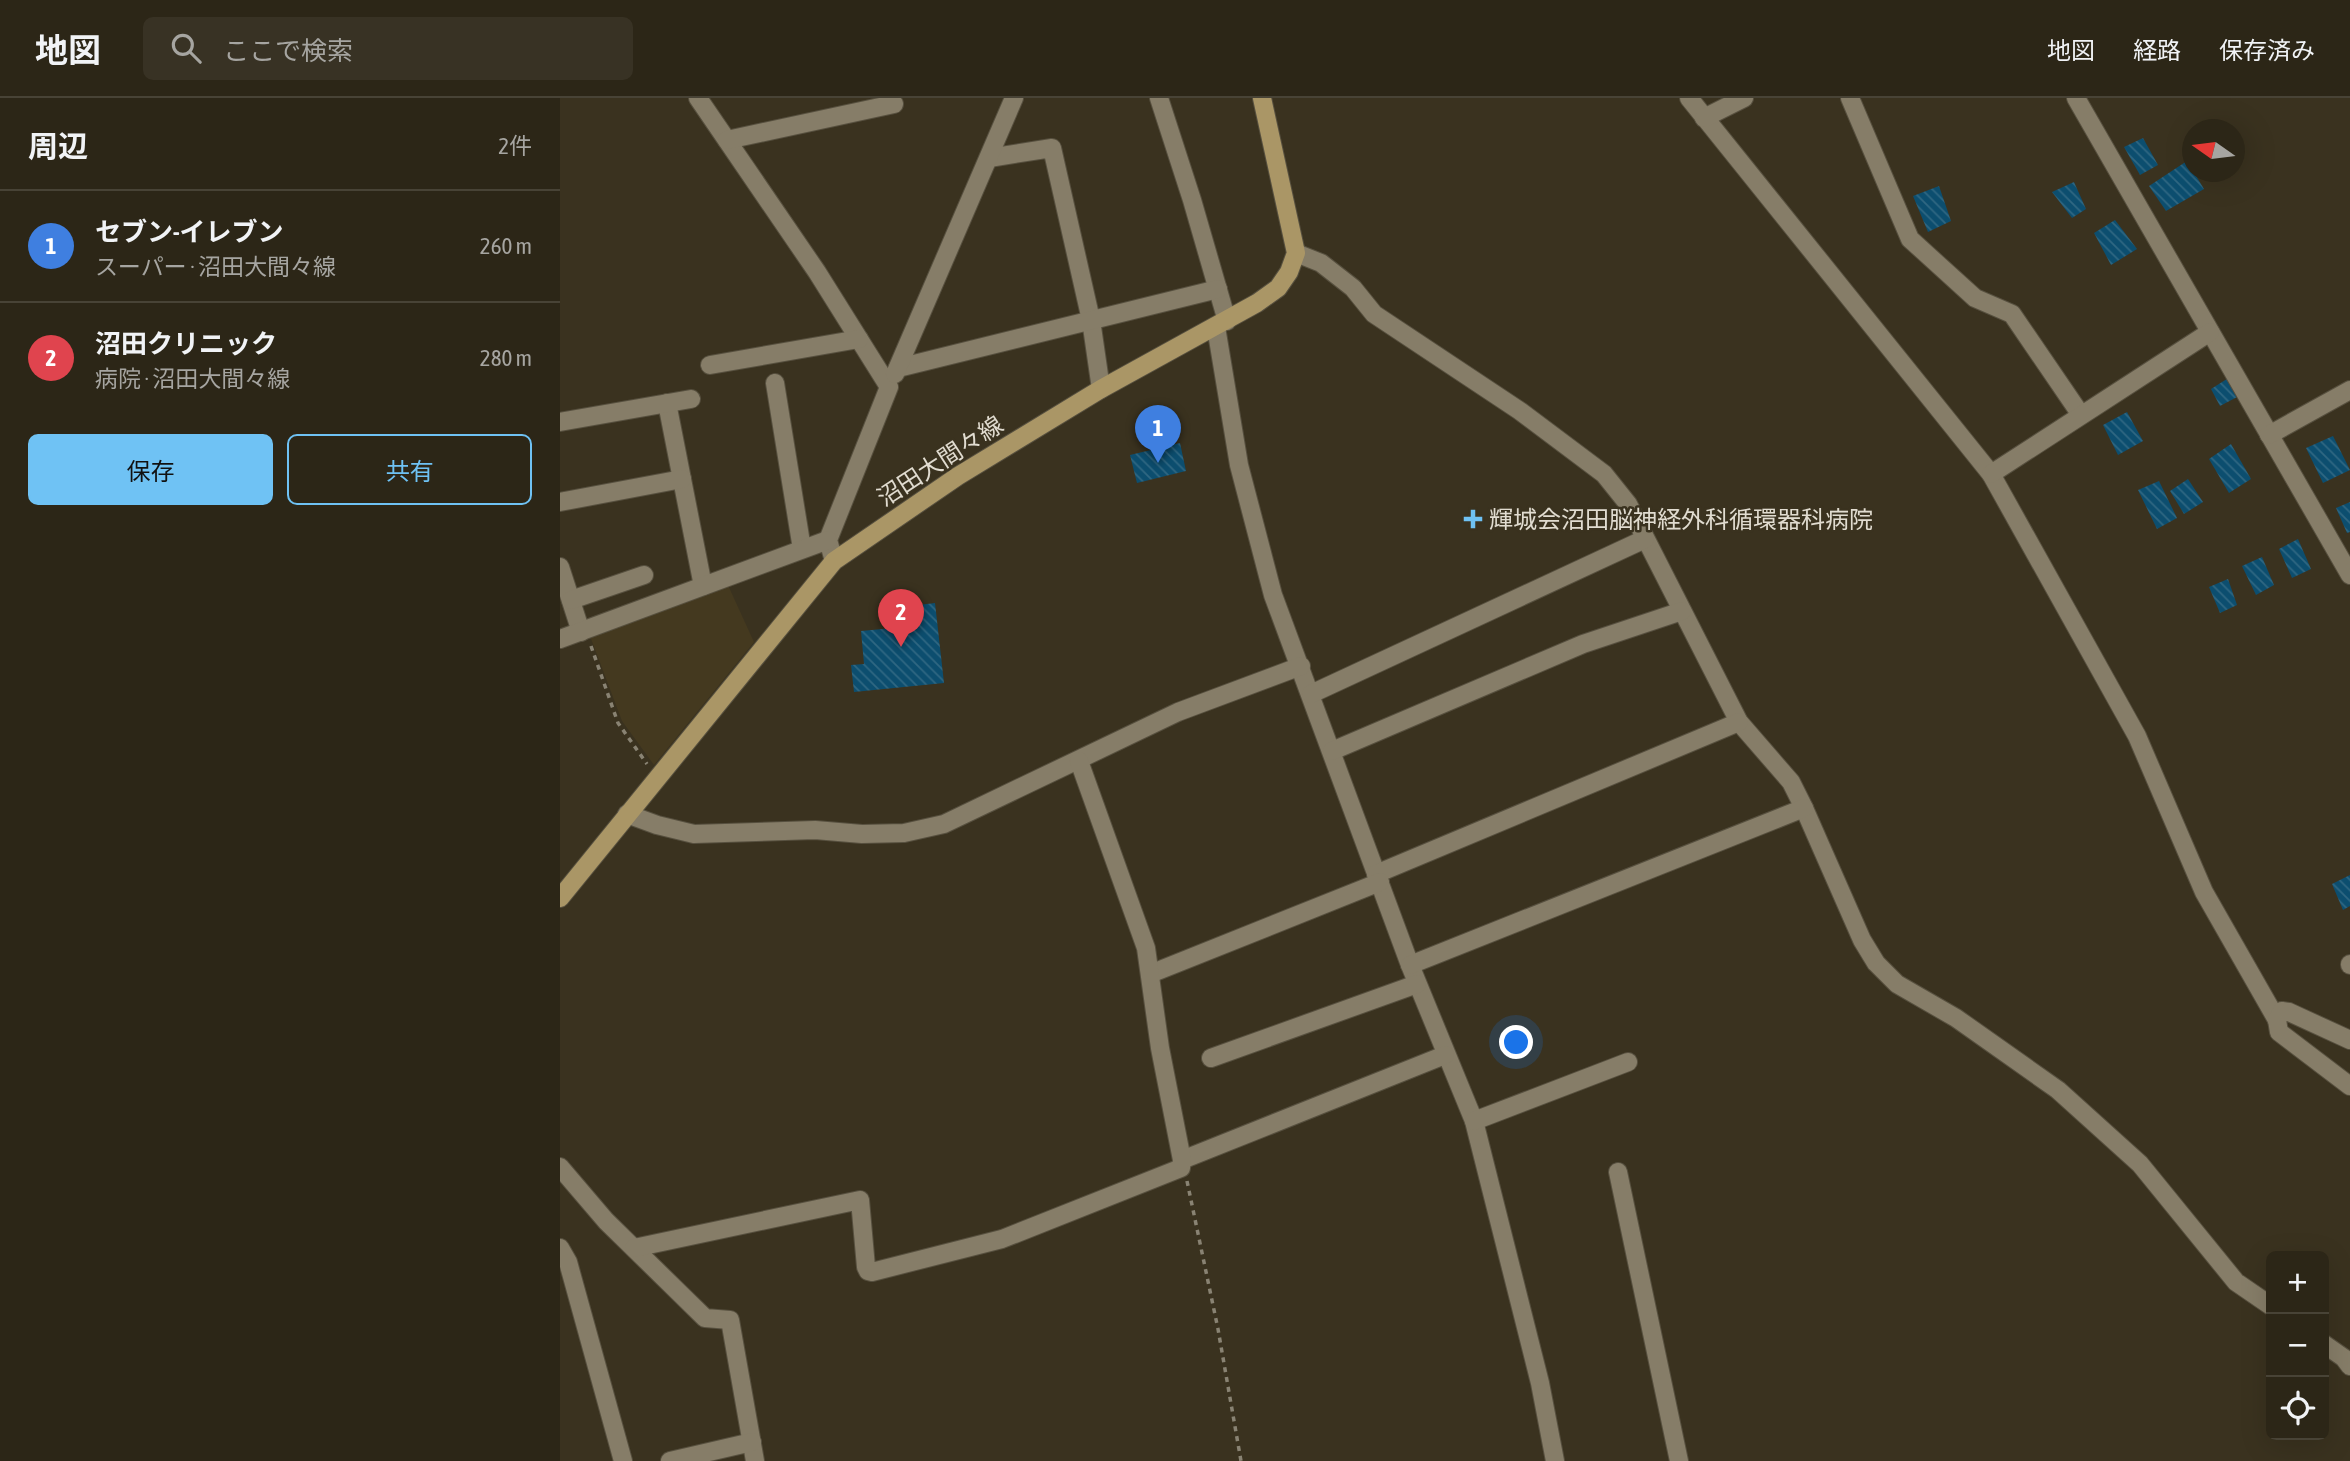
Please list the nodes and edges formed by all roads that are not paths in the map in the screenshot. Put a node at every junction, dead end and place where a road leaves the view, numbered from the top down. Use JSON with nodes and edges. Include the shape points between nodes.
{"nodes":[{"id":1,"x":698,"y":98,"type":"edge"},
{"id":2,"x":1014,"y":98,"type":"edge"},
{"id":3,"x":1159,"y":98,"type":"edge"},
{"id":4,"x":1262,"y":98,"type":"edge"},
{"id":5,"x":1689,"y":98,"type":"edge"},
{"id":6,"x":1744,"y":98,"type":"edge"},
{"id":7,"x":1850,"y":98,"type":"edge"},
{"id":8,"x":2076,"y":98,"type":"edge"},
{"id":9,"x":894,"y":104,"type":"dead end"},
{"id":10,"x":1704,"y":118,"type":"junction"},
{"id":11,"x":727,"y":140,"type":"junction"},
{"id":12,"x":989,"y":158,"type":"junction"},
{"id":13,"x":1296,"y":253,"type":"junction"},
{"id":14,"x":1218,"y":289,"type":"junction"},
{"id":15,"x":1091,"y":320,"type":"junction"},
{"id":16,"x":1221,"y":324,"type":"junction"},
{"id":17,"x":2210,"y":332,"type":"junction"},
{"id":18,"x":859,"y":339,"type":"junction"},
{"id":19,"x":710,"y":365,"type":"dead end"},
{"id":20,"x":898,"y":368,"type":"junction"},
{"id":21,"x":775,"y":383,"type":"dead end"},
{"id":22,"x":889,"y":387,"type":"junction"},
{"id":23,"x":1101,"y":389,"type":"junction"},
{"id":24,"x":2350,"y":390,"type":"edge"},
{"id":25,"x":691,"y":399,"type":"dead end"},
{"id":26,"x":667,"y":403,"type":"junction"},
{"id":27,"x":2081,"y":415,"type":"junction"},
{"id":28,"x":560,"y":422,"type":"edge"},
{"id":29,"x":2270,"y":435,"type":"junction"},
{"id":30,"x":1991,"y":474,"type":"junction"},
{"id":31,"x":682,"y":479,"type":"junction"},
{"id":32,"x":560,"y":502,"type":"edge"},
{"id":33,"x":1646,"y":539,"type":"junction"},
{"id":34,"x":828,"y":540,"type":"junction"},
{"id":35,"x":802,"y":549,"type":"junction"},
{"id":36,"x":834,"y":561,"type":"junction"},
{"id":37,"x":560,"y":567,"type":"edge"},
{"id":38,"x":644,"y":575,"type":"dead end"},
{"id":39,"x":2350,"y":575,"type":"edge"},
{"id":40,"x":703,"y":586,"type":"junction"},
{"id":41,"x":570,"y":600,"type":"junction"},
{"id":42,"x":1682,"y":611,"type":"junction"},
{"id":43,"x":583,"y":631,"type":"junction"},
{"id":44,"x":560,"y":639,"type":"edge"},
{"id":45,"x":1301,"y":666,"type":"junction"},
{"id":46,"x":1311,"y":694,"type":"junction"},
{"id":47,"x":1739,"y":722,"type":"junction"},
{"id":48,"x":1332,"y":751,"type":"junction"},
{"id":49,"x":1079,"y":761,"type":"junction"},
{"id":50,"x":1804,"y":808,"type":"junction"},
{"id":51,"x":627,"y":814,"type":"junction"},
{"id":52,"x":1378,"y":878,"type":"junction"},
{"id":53,"x":560,"y":898,"type":"edge"},
{"id":54,"x":1409,"y":965,"type":"junction"},
{"id":55,"x":1150,"y":974,"type":"junction"},
{"id":56,"x":1417,"y":984,"type":"junction"},
{"id":57,"x":2277,"y":1020,"type":"junction"},
{"id":58,"x":2350,"y":1040,"type":"edge"},
{"id":59,"x":1446,"y":1055,"type":"junction"},
{"id":60,"x":1211,"y":1058,"type":"dead end"},
{"id":61,"x":1628,"y":1062,"type":"dead end"},
{"id":62,"x":2350,"y":1086,"type":"edge"},
{"id":63,"x":1474,"y":1121,"type":"junction"},
{"id":64,"x":1182,"y":1160,"type":"junction"},
{"id":65,"x":560,"y":1167,"type":"edge"},
{"id":66,"x":1618,"y":1172,"type":"dead end"},
{"id":67,"x":560,"y":1248,"type":"edge"},
{"id":68,"x":634,"y":1248,"type":"junction"},
{"id":69,"x":2266,"y":1303,"type":"edge"},
{"id":70,"x":2329,"y":1347,"type":"edge"},
{"id":71,"x":2350,"y":1366,"type":"edge"},
{"id":72,"x":752,"y":1442,"type":"junction"},
{"id":73,"x":623,"y":1461,"type":"edge"},
{"id":74,"x":670,"y":1461,"type":"edge"},
{"id":75,"x":755,"y":1461,"type":"edge"},
{"id":76,"x":1555,"y":1461,"type":"edge"},
{"id":77,"x":1679,"y":1461,"type":"edge"}],
"edges":[{"from":1,"to":11,"type":"street"},
{"from":2,"to":12,"type":"street"},
{"from":3,"to":14,"type":"street"},
{"from":4,"to":13,"type":"main road"},
{"from":5,"to":10,"type":"street"},
{"from":6,"to":10,"type":"street"},
{"from":7,"to":27,"type":"street","via":[[1910,239],[1975,298],[2012,314]]},
{"from":8,"to":17,"type":"street"},
{"from":9,"to":11,"type":"street"},
{"from":10,"to":30,"type":"street"},
{"from":11,"to":18,"type":"street"},
{"from":12,"to":15,"type":"street","via":[[1052,148]]},
{"from":12,"to":20,"type":"street"},
{"from":13,"to":16,"type":"main road","name":"沼田大間々線","via":[[1278,288]]},
{"from":13,"to":33,"type":"street","via":[[1321,263],[1353,288],[1374,314],[1520,411],[1604,474],[1628,504]]},
{"from":14,"to":15,"type":"street"},
{"from":14,"to":16,"type":"street"},
{"from":15,"to":20,"type":"street"},
{"from":15,"to":23,"type":"street"},
{"from":16,"to":23,"type":"main road","name":"沼田大間々線"},
{"from":16,"to":45,"type":"street","via":[[1239,465],[1273,595]]},
{"from":17,"to":27,"type":"street"},
{"from":17,"to":29,"type":"street"},
{"from":18,"to":19,"type":"street"},
{"from":18,"to":22,"type":"street"},
{"from":20,"to":22,"type":"street"},
{"from":21,"to":35,"type":"street"},
{"from":22,"to":34,"type":"street"},
{"from":23,"to":36,"type":"main road","name":"沼田大間々線","via":[[958,476]]},
{"from":24,"to":29,"type":"street"},
{"from":25,"to":26,"type":"street"},
{"from":26,"to":28,"type":"street"},
{"from":26,"to":31,"type":"street"},
{"from":27,"to":30,"type":"street"},
{"from":29,"to":39,"type":"street"},
{"from":30,"to":57,"type":"street","via":[[2137,736],[2204,892]]},
{"from":31,"to":32,"type":"street"},
{"from":31,"to":40,"type":"street"},
{"from":33,"to":42,"type":"street"},
{"from":33,"to":46,"type":"street"},
{"from":34,"to":35,"type":"street"},
{"from":34,"to":36,"type":"street"},
{"from":35,"to":40,"type":"street"},
{"from":36,"to":51,"type":"main road","name":"沼田大間々線"},
{"from":37,"to":41,"type":"street"},
{"from":38,"to":41,"type":"street"},
{"from":40,"to":43,"type":"street"},
{"from":41,"to":43,"type":"street"},
{"from":42,"to":47,"type":"street"},
{"from":42,"to":48,"type":"street","via":[[1583,644]]},
{"from":43,"to":44,"type":"street"},
{"from":45,"to":46,"type":"street"},
{"from":45,"to":49,"type":"street","via":[[1178,712]]},
{"from":46,"to":48,"type":"street"},
{"from":47,"to":50,"type":"street","via":[[1791,782]]},
{"from":47,"to":52,"type":"street"},
{"from":48,"to":52,"type":"street"},
{"from":49,"to":51,"type":"street","via":[[944,824],[904,833],[694,834]]},
{"from":49,"to":55,"type":"street","via":[[1146,948]]},
{"from":50,"to":54,"type":"street"},
{"from":50,"to":69,"type":"street","via":[[1876,963],[1897,984],[1956,1018],[2058,1090],[2140,1164],[2236,1282]]},
{"from":51,"to":53,"type":"main road","name":"沼田大間々線"},
{"from":52,"to":54,"type":"street"},
{"from":52,"to":55,"type":"street"},
{"from":54,"to":56,"type":"street"},
{"from":55,"to":64,"type":"street"},
{"from":56,"to":59,"type":"street"},
{"from":56,"to":60,"type":"street"},
{"from":57,"to":58,"type":"street","via":[[2282,1012],[2289,1012]]},
{"from":57,"to":62,"type":"street","via":[[2279,1032]]},
{"from":59,"to":63,"type":"street"},
{"from":59,"to":64,"type":"street"},
{"from":61,"to":63,"type":"street"},
{"from":63,"to":76,"type":"street"},
{"from":64,"to":68,"type":"street","via":[[1181,1168],[1002,1239],[872,1272],[866,1267],[860,1200]]},
{"from":65,"to":68,"type":"street"},
{"from":66,"to":77,"type":"street"},
{"from":67,"to":73,"type":"street","via":[[568,1262]]},
{"from":68,"to":72,"type":"street","via":[[705,1318],[730,1320]]},
{"from":70,"to":71,"type":"street"},
{"from":72,"to":74,"type":"street"},
{"from":72,"to":75,"type":"street"}]}
